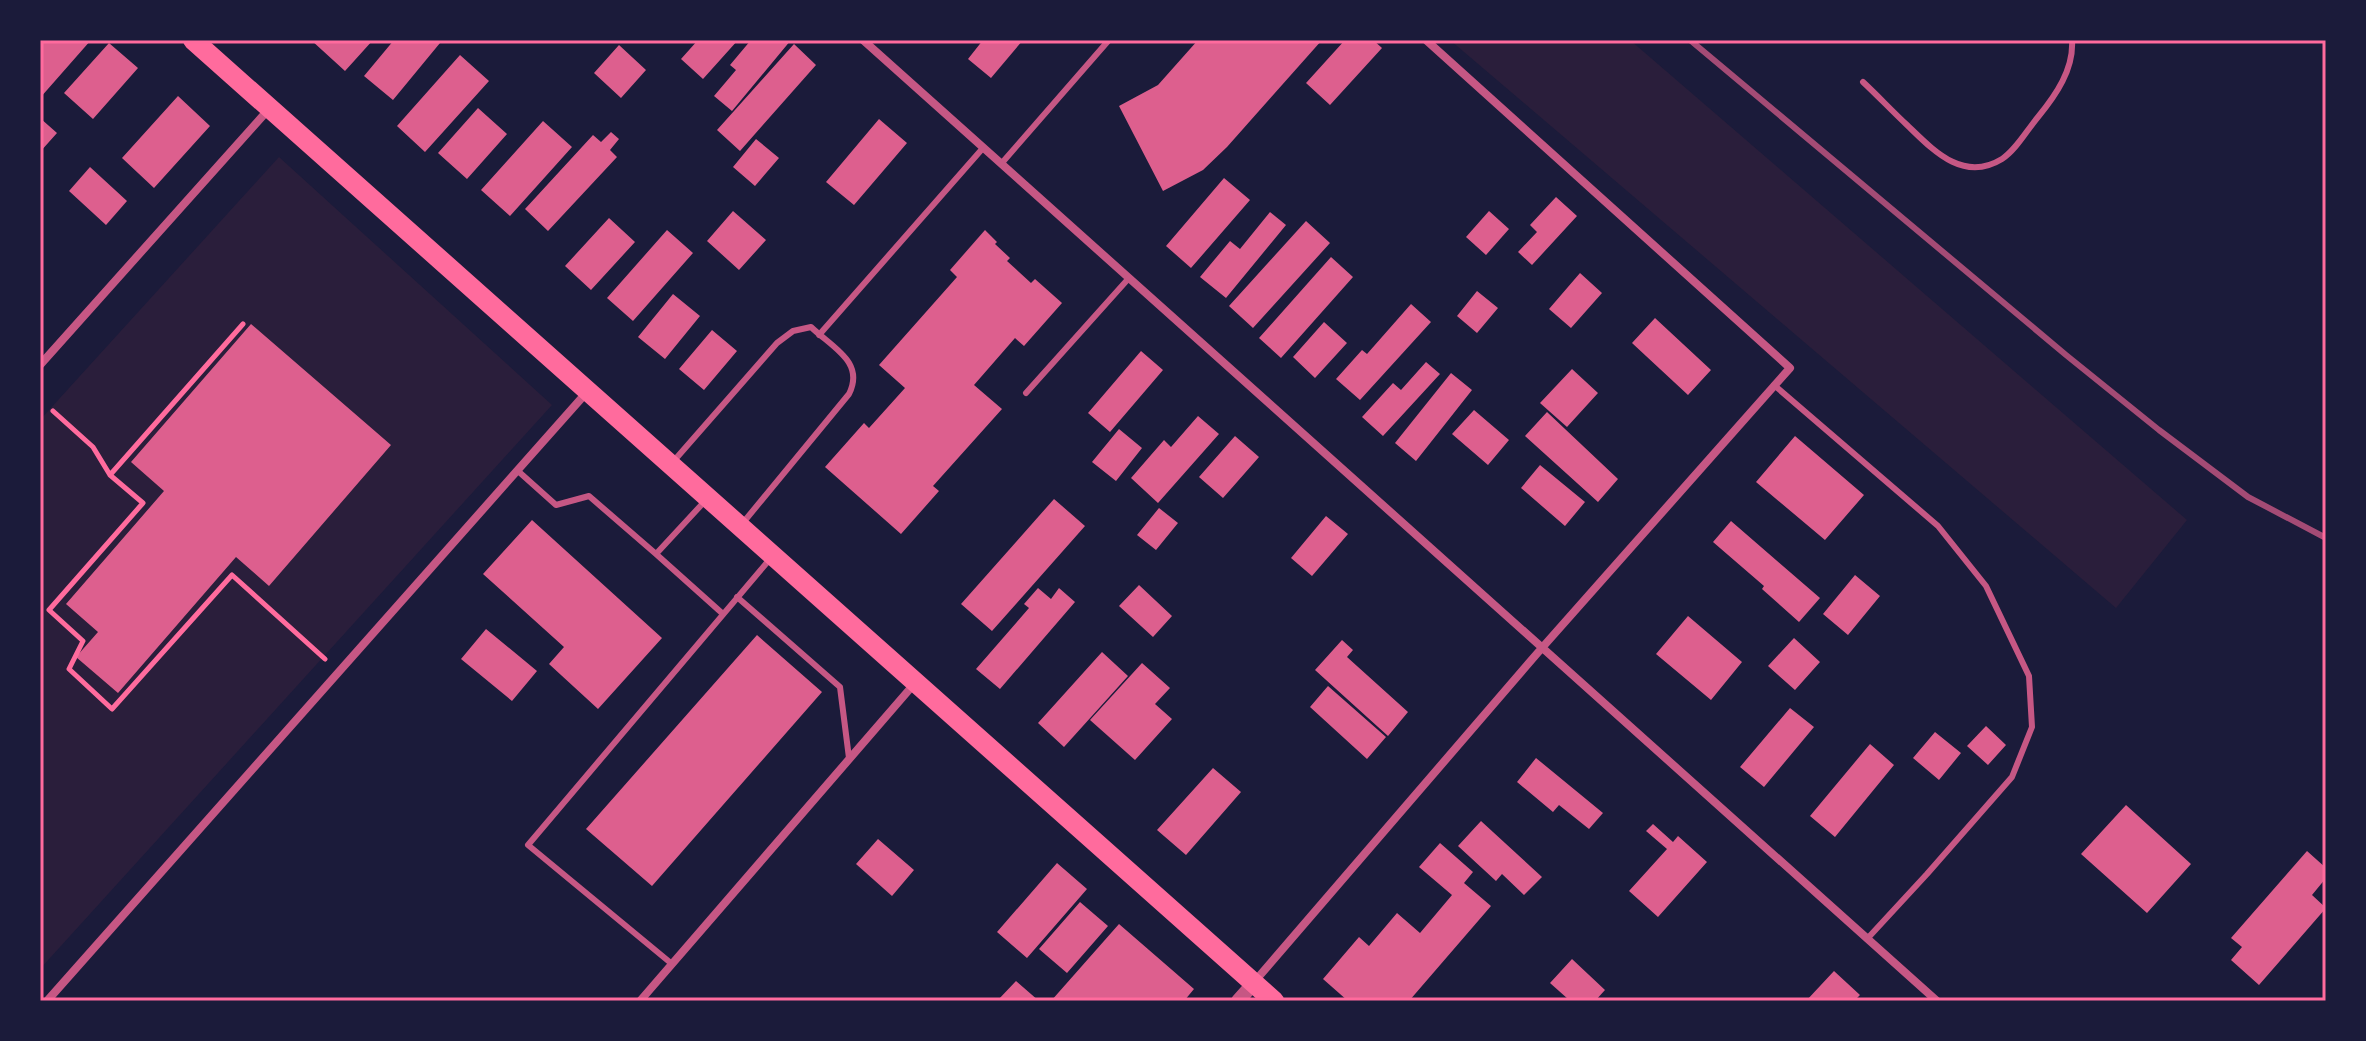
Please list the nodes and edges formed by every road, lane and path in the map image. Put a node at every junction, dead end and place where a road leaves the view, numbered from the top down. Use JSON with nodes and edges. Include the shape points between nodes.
{"nodes":[{"id":1,"x":193,"y":40,"type":"edge"},
{"id":2,"x":863,"y":40,"type":"edge"},
{"id":3,"x":1109,"y":40,"type":"edge"},
{"id":4,"x":1426,"y":40,"type":"edge"},
{"id":5,"x":2072,"y":40,"type":"edge"},
{"id":6,"x":1863,"y":82,"type":"dead end"},
{"id":7,"x":269,"y":109,"type":"junction"},
{"id":8,"x":983,"y":148,"type":"junction"},
{"id":9,"x":1001,"y":164,"type":"junction"},
{"id":10,"x":1129,"y":278,"type":"junction"},
{"id":11,"x":243,"y":324,"type":"dead end"},
{"id":12,"x":819,"y":335,"type":"junction"},
{"id":13,"x":40,"y":365,"type":"edge"},
{"id":14,"x":1774,"y":385,"type":"junction"},
{"id":15,"x":588,"y":392,"type":"junction"},
{"id":16,"x":1026,"y":393,"type":"dead end"},
{"id":17,"x":53,"y":411,"type":"dead end"},
{"id":18,"x":670,"y":465,"type":"junction"},
{"id":19,"x":518,"y":471,"type":"junction"},
{"id":20,"x":110,"y":475,"type":"junction"},
{"id":21,"x":708,"y":498,"type":"junction"},
{"id":22,"x":740,"y":527,"type":"junction"},
{"id":23,"x":656,"y":554,"type":"junction"},
{"id":24,"x":772,"y":556,"type":"junction"},
{"id":25,"x":737,"y":597,"type":"junction"},
{"id":26,"x":723,"y":614,"type":"junction"},
{"id":27,"x":1541,"y":649,"type":"junction"},
{"id":28,"x":325,"y":659,"type":"dead end"},
{"id":29,"x":915,"y":683,"type":"junction"},
{"id":30,"x":849,"y":759,"type":"junction"},
{"id":31,"x":1867,"y":939,"type":"junction"},
{"id":32,"x":672,"y":964,"type":"junction"},
{"id":33,"x":1254,"y":983,"type":"junction"},
{"id":34,"x":47,"y":1001,"type":"edge"},
{"id":35,"x":640,"y":1001,"type":"edge"},
{"id":36,"x":1238,"y":1001,"type":"edge"},
{"id":37,"x":1274,"y":1001,"type":"edge"},
{"id":38,"x":1937,"y":1001,"type":"edge"}],
"edges":[{"from":1,"to":7,"type":"main road"},
{"from":2,"to":8,"type":"street"},
{"from":3,"to":9,"type":"lane"},
{"from":4,"to":14,"type":"street","via":[[1790,368]]},
{"from":5,"to":6,"type":"lane","via":[[2065,77],[2005,157],[1989,165],[1972,168],[1940,157]]},
{"from":7,"to":13,"type":"street"},
{"from":7,"to":15,"type":"main road"},
{"from":8,"to":9,"type":"street"},
{"from":8,"to":12,"type":"lane"},
{"from":9,"to":10,"type":"street"},
{"from":10,"to":16,"type":"lane"},
{"from":10,"to":27,"type":"street"},
{"from":11,"to":20,"type":"path"},
{"from":12,"to":18,"type":"lane","via":[[811,327],[793,331],[777,343]]},
{"from":12,"to":22,"type":"lane","via":[[852,364],[856,381]]},
{"from":14,"to":27,"type":"street"},
{"from":14,"to":31,"type":"lane","via":[[1938,526],[1986,586],[2029,676],[2032,727],[2012,777]]},
{"from":15,"to":18,"type":"main road"},
{"from":15,"to":19,"type":"street"},
{"from":17,"to":20,"type":"path","via":[[93,447]]},
{"from":18,"to":21,"type":"main road"},
{"from":19,"to":23,"type":"lane","via":[[556,505],[589,496]]},
{"from":19,"to":34,"type":"street"},
{"from":20,"to":28,"type":"path","via":[[143,503],[49,610],[83,641],[69,669],[112,709],[232,575]]},
{"from":21,"to":22,"type":"main road"},
{"from":21,"to":23,"type":"lane"},
{"from":22,"to":24,"type":"main road"},
{"from":23,"to":26,"type":"lane"},
{"from":24,"to":25,"type":"lane"},
{"from":24,"to":29,"type":"main road"},
{"from":25,"to":26,"type":"lane"},
{"from":25,"to":30,"type":"lane","via":[[840,687]]},
{"from":26,"to":32,"type":"lane","via":[[528,845]]},
{"from":27,"to":31,"type":"street"},
{"from":27,"to":33,"type":"street"},
{"from":29,"to":30,"type":"street"},
{"from":29,"to":33,"type":"main road"},
{"from":30,"to":32,"type":"street"},
{"from":31,"to":38,"type":"street"},
{"from":32,"to":35,"type":"street"},
{"from":33,"to":36,"type":"street"},
{"from":33,"to":37,"type":"main road"}]}
